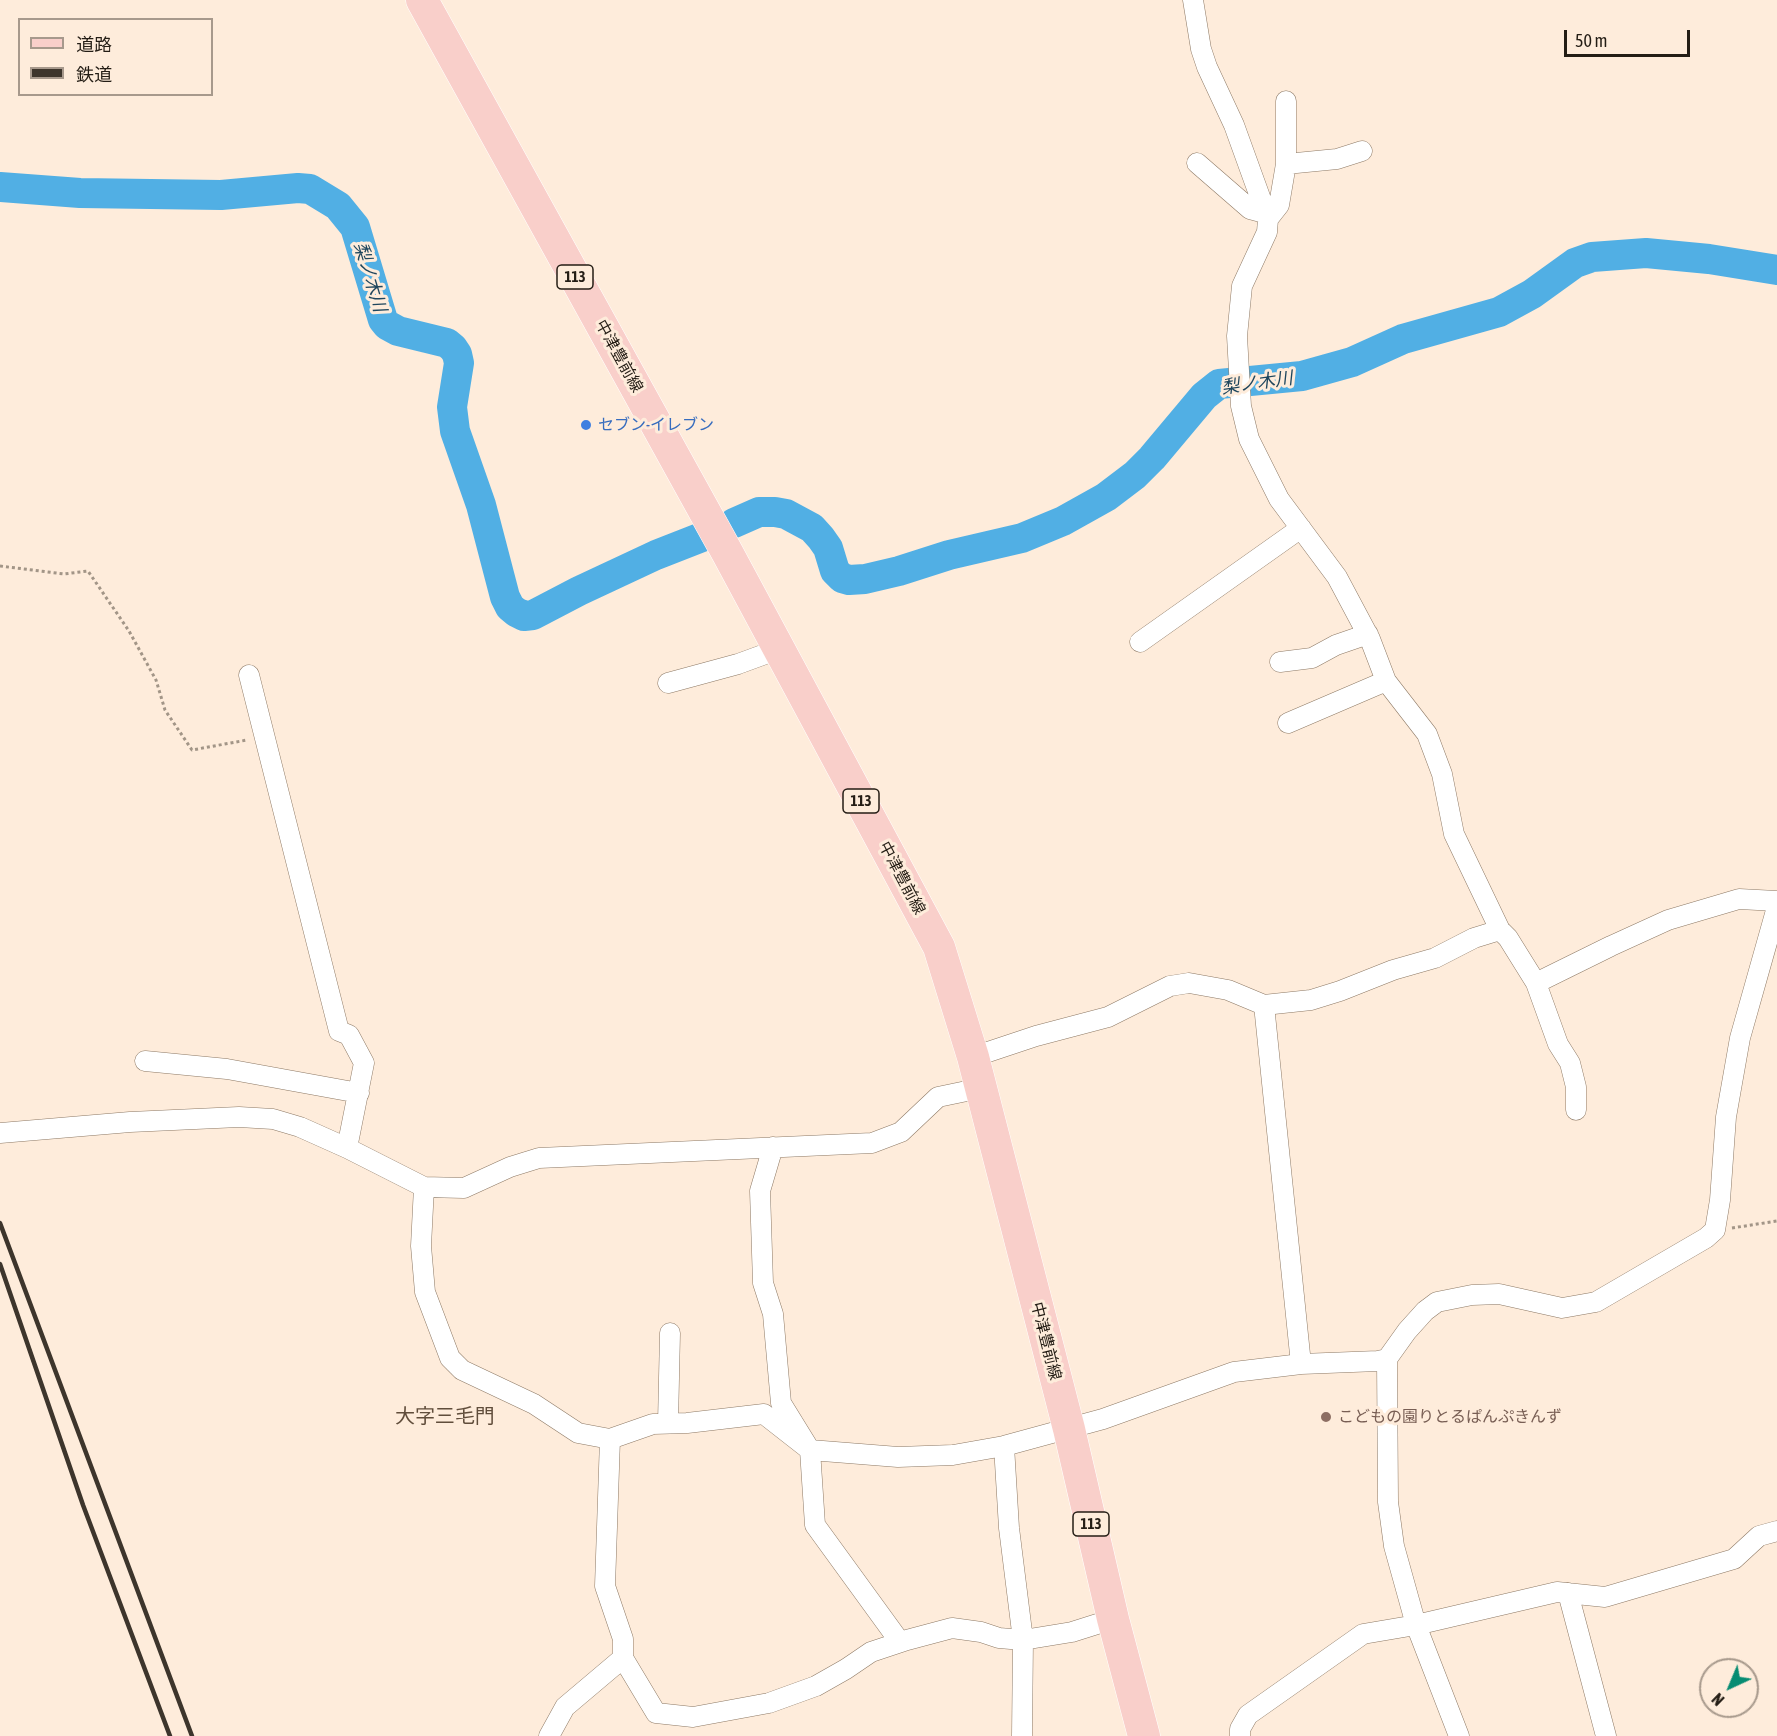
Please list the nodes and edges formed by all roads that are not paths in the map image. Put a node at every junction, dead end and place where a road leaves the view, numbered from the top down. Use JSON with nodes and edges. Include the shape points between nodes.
{"nodes":[{"id":1,"x":422,"y":0,"type":"edge"},
{"id":2,"x":1193,"y":0,"type":"edge"},
{"id":3,"x":1286,"y":101,"type":"dead end"},
{"id":4,"x":1362,"y":151,"type":"dead end"},
{"id":5,"x":1197,"y":163,"type":"dead end"},
{"id":6,"x":1286,"y":164,"type":"junction"},
{"id":7,"x":1267,"y":216,"type":"junction"},
{"id":8,"x":1301,"y":528,"type":"junction"},
{"id":9,"x":1368,"y":634,"type":"junction"},
{"id":10,"x":1140,"y":642,"type":"dead end"},
{"id":11,"x":779,"y":649,"type":"junction"},
{"id":12,"x":1280,"y":662,"type":"dead end"},
{"id":13,"x":249,"y":675,"type":"dead end"},
{"id":14,"x":1386,"y":681,"type":"junction"},
{"id":15,"x":668,"y":683,"type":"dead end"},
{"id":16,"x":1288,"y":723,"type":"dead end"},
{"id":17,"x":1777,"y":901,"type":"edge"},
{"id":18,"x":1777,"y":907,"type":"edge"},
{"id":19,"x":1500,"y":930,"type":"junction"},
{"id":20,"x":1536,"y":983,"type":"junction"},
{"id":21,"x":1264,"y":1005,"type":"junction"},
{"id":22,"x":973,"y":1057,"type":"junction"},
{"id":23,"x":145,"y":1061,"type":"dead end"},
{"id":24,"x":981,"y":1088,"type":"junction"},
{"id":25,"x":359,"y":1093,"type":"junction"},
{"id":26,"x":1576,"y":1110,"type":"dead end"},
{"id":27,"x":0,"y":1133,"type":"edge"},
{"id":28,"x":773,"y":1147,"type":"junction"},
{"id":29,"x":347,"y":1148,"type":"junction"},
{"id":30,"x":424,"y":1187,"type":"junction"},
{"id":31,"x":670,"y":1333,"type":"dead end"},
{"id":32,"x":1387,"y":1359,"type":"junction"},
{"id":33,"x":1301,"y":1364,"type":"junction"},
{"id":34,"x":668,"y":1424,"type":"junction"},
{"id":35,"x":1069,"y":1429,"type":"junction"},
{"id":36,"x":610,"y":1439,"type":"junction"},
{"id":37,"x":1004,"y":1446,"type":"junction"},
{"id":38,"x":810,"y":1450,"type":"junction"},
{"id":39,"x":1777,"y":1532,"type":"edge"},
{"id":40,"x":1568,"y":1593,"type":"junction"},
{"id":41,"x":1113,"y":1619,"type":"junction"},
{"id":42,"x":1416,"y":1625,"type":"junction"},
{"id":43,"x":1023,"y":1640,"type":"junction"},
{"id":44,"x":900,"y":1642,"type":"junction"},
{"id":45,"x":623,"y":1658,"type":"junction"},
{"id":46,"x":549,"y":1736,"type":"edge"},
{"id":47,"x":1022,"y":1736,"type":"edge"},
{"id":48,"x":1144,"y":1736,"type":"edge"},
{"id":49,"x":1240,"y":1736,"type":"edge"},
{"id":50,"x":1459,"y":1736,"type":"edge"},
{"id":51,"x":1606,"y":1736,"type":"edge"}],
"edges":[{"from":1,"to":11,"type":"main road","name":"中津豊前線","number":"113"},
{"from":2,"to":7,"type":"street","via":[[1206,67],[1234,125]]},
{"from":3,"to":6,"type":"street"},
{"from":4,"to":6,"type":"street","via":[[1337,159]]},
{"from":5,"to":7,"type":"street","via":[[1250,209]]},
{"from":6,"to":7,"type":"street","via":[[1279,205]]},
{"from":7,"to":8,"type":"street","via":[[1267,232],[1242,286],[1237,336],[1241,406],[1249,439],[1279,499]]},
{"from":8,"to":9,"type":"street","via":[[1337,577]]},
{"from":8,"to":10,"type":"street"},
{"from":9,"to":12,"type":"street","via":[[1312,658]]},
{"from":9,"to":14,"type":"street"},
{"from":11,"to":15,"type":"street"},
{"from":11,"to":22,"type":"main road","name":"中津豊前線","number":"113","via":[[939,947]]},
{"from":13,"to":25,"type":"street","via":[[339,1031],[349,1035],[364,1063]]},
{"from":14,"to":16,"type":"street"},
{"from":14,"to":19,"type":"street","via":[[1427,734],[1442,774],[1454,834]]},
{"from":17,"to":20,"type":"street","via":[[1739,899],[1668,920]]},
{"from":18,"to":32,"type":"street","via":[[1740,1038],[1726,1117],[1715,1230],[1596,1302],[1562,1308],[1499,1294],[1437,1302],[1407,1331]]},
{"from":19,"to":20,"type":"street"},
{"from":19,"to":21,"type":"street","via":[[1474,938],[1436,958],[1340,991],[1311,1000]]},
{"from":20,"to":26,"type":"street","via":[[1558,1044],[1570,1063]]},
{"from":21,"to":22,"type":"street","via":[[1228,990],[1189,983],[1170,986],[1108,1017]]},
{"from":21,"to":33,"type":"street"},
{"from":22,"to":24,"type":"main road","name":"中津豊前線","number":"113"},
{"from":23,"to":25,"type":"street","via":[[227,1069]]},
{"from":24,"to":28,"type":"street","via":[[938,1097],[901,1132],[872,1143]]},
{"from":24,"to":35,"type":"main road","name":"中津豊前線","number":"113"},
{"from":25,"to":29,"type":"street"},
{"from":27,"to":29,"type":"street","via":[[239,1117],[273,1119]]},
{"from":28,"to":30,"type":"street","via":[[539,1158],[464,1188]]},
{"from":28,"to":38,"type":"street","via":[[760,1191],[763,1284],[773,1314],[781,1403]]},
{"from":29,"to":30,"type":"street"},
{"from":30,"to":36,"type":"street","via":[[421,1246],[425,1292],[450,1358],[462,1370],[534,1404],[578,1433]]},
{"from":31,"to":34,"type":"street"},
{"from":32,"to":33,"type":"street"},
{"from":32,"to":42,"type":"street","via":[[1388,1502],[1394,1546]]},
{"from":33,"to":35,"type":"street","via":[[1234,1372]]},
{"from":34,"to":36,"type":"street","via":[[653,1424]]},
{"from":34,"to":38,"type":"street","via":[[764,1414]]},
{"from":35,"to":37,"type":"street"},
{"from":35,"to":41,"type":"main road","name":"中津豊前線","number":"113"},
{"from":36,"to":45,"type":"street","via":[[605,1586],[623,1639]]},
{"from":37,"to":38,"type":"street","via":[[952,1455],[898,1457]]},
{"from":37,"to":43,"type":"street","via":[[1009,1528]]},
{"from":38,"to":44,"type":"street","via":[[815,1524]]},
{"from":39,"to":40,"type":"street","via":[[1759,1536],[1734,1559],[1627,1591],[1605,1597]]},
{"from":40,"to":42,"type":"street","via":[[1557,1592]]},
{"from":40,"to":51,"type":"street"},
{"from":41,"to":43,"type":"street","via":[[1072,1632]]},
{"from":41,"to":48,"type":"main road","name":"中津豊前線","number":"113"},
{"from":42,"to":49,"type":"street","via":[[1363,1634],[1248,1715]]},
{"from":42,"to":50,"type":"street"},
{"from":43,"to":44,"type":"street","via":[[952,1628]]},
{"from":43,"to":47,"type":"street"},
{"from":44,"to":45,"type":"street","via":[[871,1652],[816,1686],[769,1703],[693,1717],[656,1713]]},
{"from":45,"to":46,"type":"street","via":[[565,1707]]}]}
